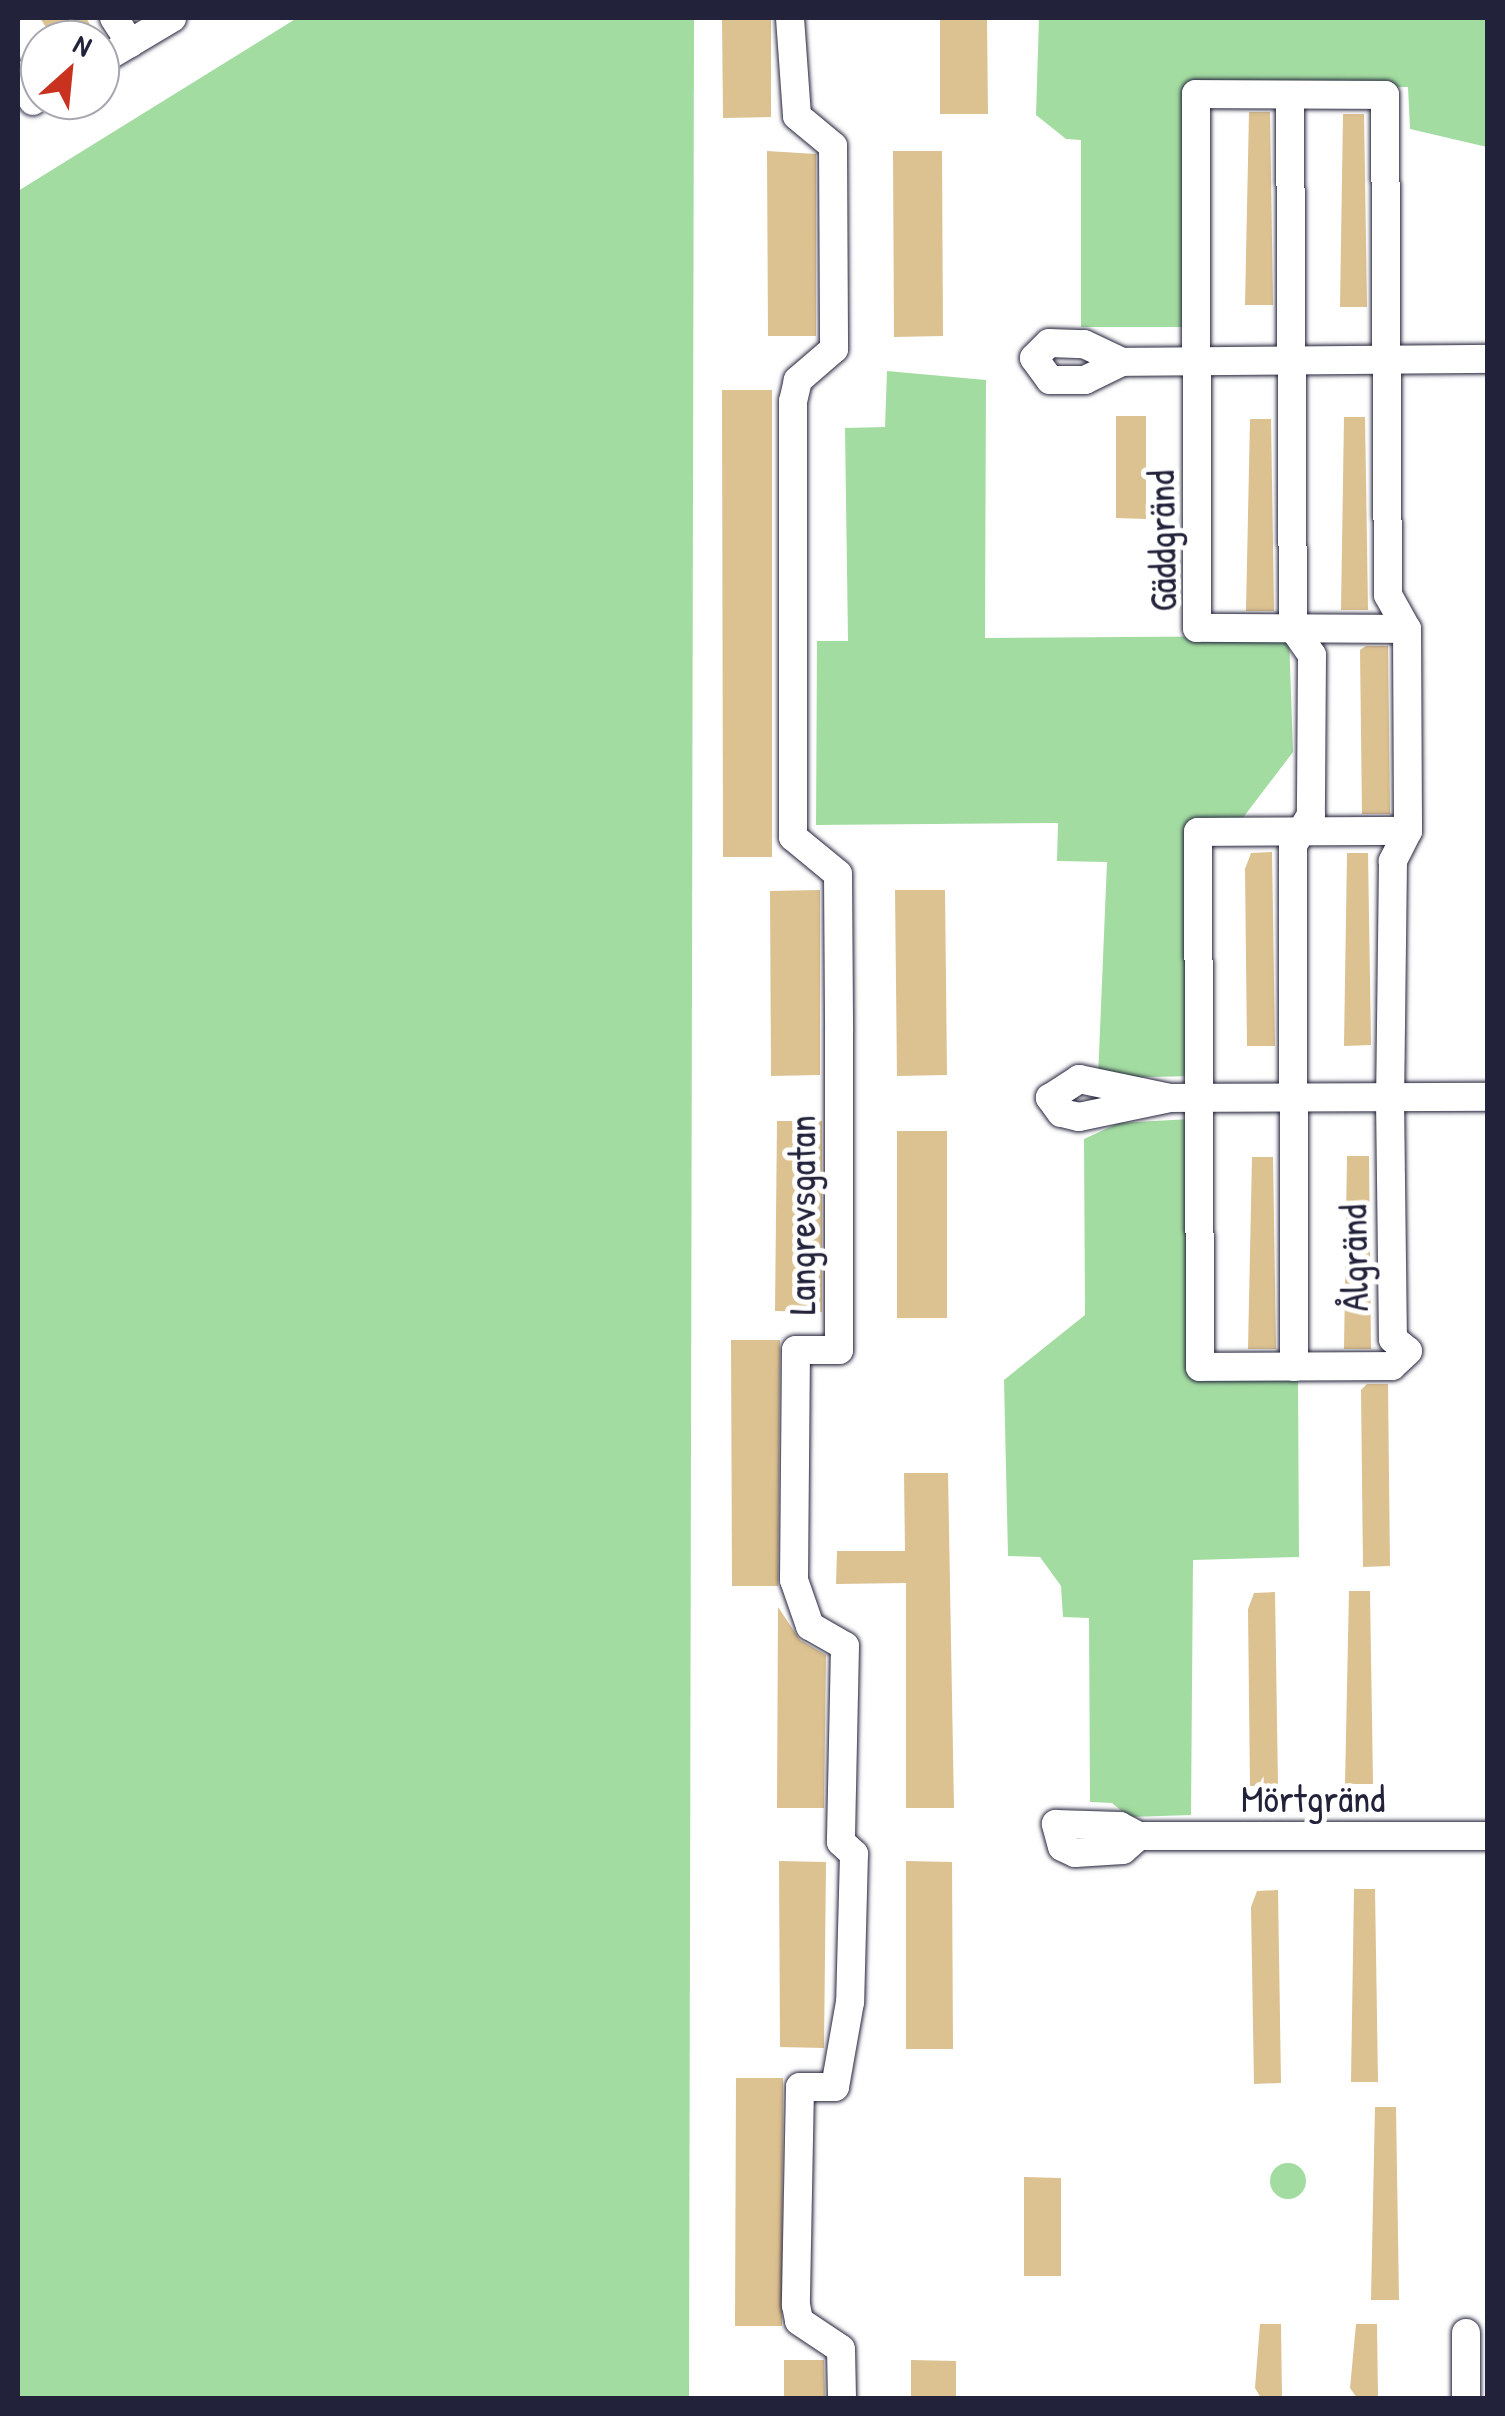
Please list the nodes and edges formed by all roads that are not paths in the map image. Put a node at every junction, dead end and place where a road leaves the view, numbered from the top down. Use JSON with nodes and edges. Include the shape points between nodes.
{"nodes":[{"id":1,"x":114,"y":18,"type":"edge"},
{"id":2,"x":172,"y":18,"type":"edge"},
{"id":3,"x":790,"y":18,"type":"edge"},
{"id":4,"x":130,"y":43,"type":"junction"},
{"id":5,"x":120,"y":49,"type":"edge"},
{"id":6,"x":1290,"y":95,"type":"junction"},
{"id":7,"x":1488,"y":359,"type":"edge"},
{"id":8,"x":1292,"y":360,"type":"junction"},
{"id":9,"x":1386,"y":360,"type":"junction"},
{"id":10,"x":1198,"y":361,"type":"junction"},
{"id":11,"x":1122,"y":362,"type":"dead end"},
{"id":12,"x":1292,"y":628,"type":"junction"},
{"id":13,"x":1407,"y":629,"type":"junction"},
{"id":14,"x":1408,"y":831,"type":"junction"},
{"id":15,"x":1302,"y":832,"type":"junction"},
{"id":16,"x":1488,"y":1097,"type":"edge"},
{"id":17,"x":1170,"y":1098,"type":"dead end"},
{"id":18,"x":1199,"y":1098,"type":"junction"},
{"id":19,"x":1294,"y":1098,"type":"junction"},
{"id":20,"x":1390,"y":1098,"type":"junction"},
{"id":21,"x":1294,"y":1366,"type":"junction"},
{"id":22,"x":1139,"y":1836,"type":"dead end"},
{"id":23,"x":1488,"y":1836,"type":"edge"},
{"id":24,"x":1466,"y":2333,"type":"dead end"},
{"id":25,"x":842,"y":2398,"type":"edge"},
{"id":26,"x":1466,"y":2398,"type":"edge"}],
"edges":[{"from":1,"to":4,"type":"street"},
{"from":2,"to":4,"type":"street"},
{"from":3,"to":25,"type":"street","name":"Langrevsgatan","via":[[797,116],[833,146],[834,349],[798,380],[793,402],[792,837],[838,874],[839,1032],[839,1350],[796,1350],[794,1580],[810,1626],[844,1646],[841,1842],[854,1854],[850,2002],[835,2087],[800,2087],[796,2305],[799,2321],[841,2349]]},
{"from":4,"to":5,"type":"street"},
{"from":6,"to":8,"type":"street"},
{"from":6,"to":9,"type":"street","name":"Gäddgränd","via":[[1385,95]]},
{"from":6,"to":10,"type":"street","name":"Gäddgränd","via":[[1196,94]]},
{"from":7,"to":9,"type":"street"},
{"from":8,"to":9,"type":"street"},
{"from":8,"to":10,"type":"street"},
{"from":8,"to":12,"type":"street"},
{"from":9,"to":13,"type":"street","name":"Gäddgränd","via":[[1388,595]]},
{"from":10,"to":11,"type":"street"},
{"from":10,"to":12,"type":"street","name":"Gäddgränd","via":[[1197,628]]},
{"from":12,"to":13,"type":"street","name":"Gäddgränd"},
{"from":12,"to":15,"type":"street","via":[[1312,656],[1311,815]]},
{"from":13,"to":14,"type":"street","name":"Gäddgränd"},
{"from":14,"to":15,"type":"street","name":"Ålgränd"},
{"from":14,"to":20,"type":"street","name":"Ålgränd","via":[[1393,861]]},
{"from":15,"to":18,"type":"street","name":"Ålgränd","via":[[1198,832]]},
{"from":15,"to":19,"type":"street","name":"Ålgränd","via":[[1293,845]]},
{"from":16,"to":20,"type":"street"},
{"from":17,"to":18,"type":"street"},
{"from":18,"to":19,"type":"street"},
{"from":18,"to":21,"type":"street","name":"Ålgränd","via":[[1200,1367]]},
{"from":19,"to":20,"type":"street"},
{"from":19,"to":21,"type":"street","name":"Ålgränd"},
{"from":20,"to":21,"type":"street","name":"Ålgränd","via":[[1393,1339],[1408,1351],[1392,1366]]},
{"from":22,"to":23,"type":"street","name":"Mörtgränd"},
{"from":24,"to":26,"type":"street"}]}
